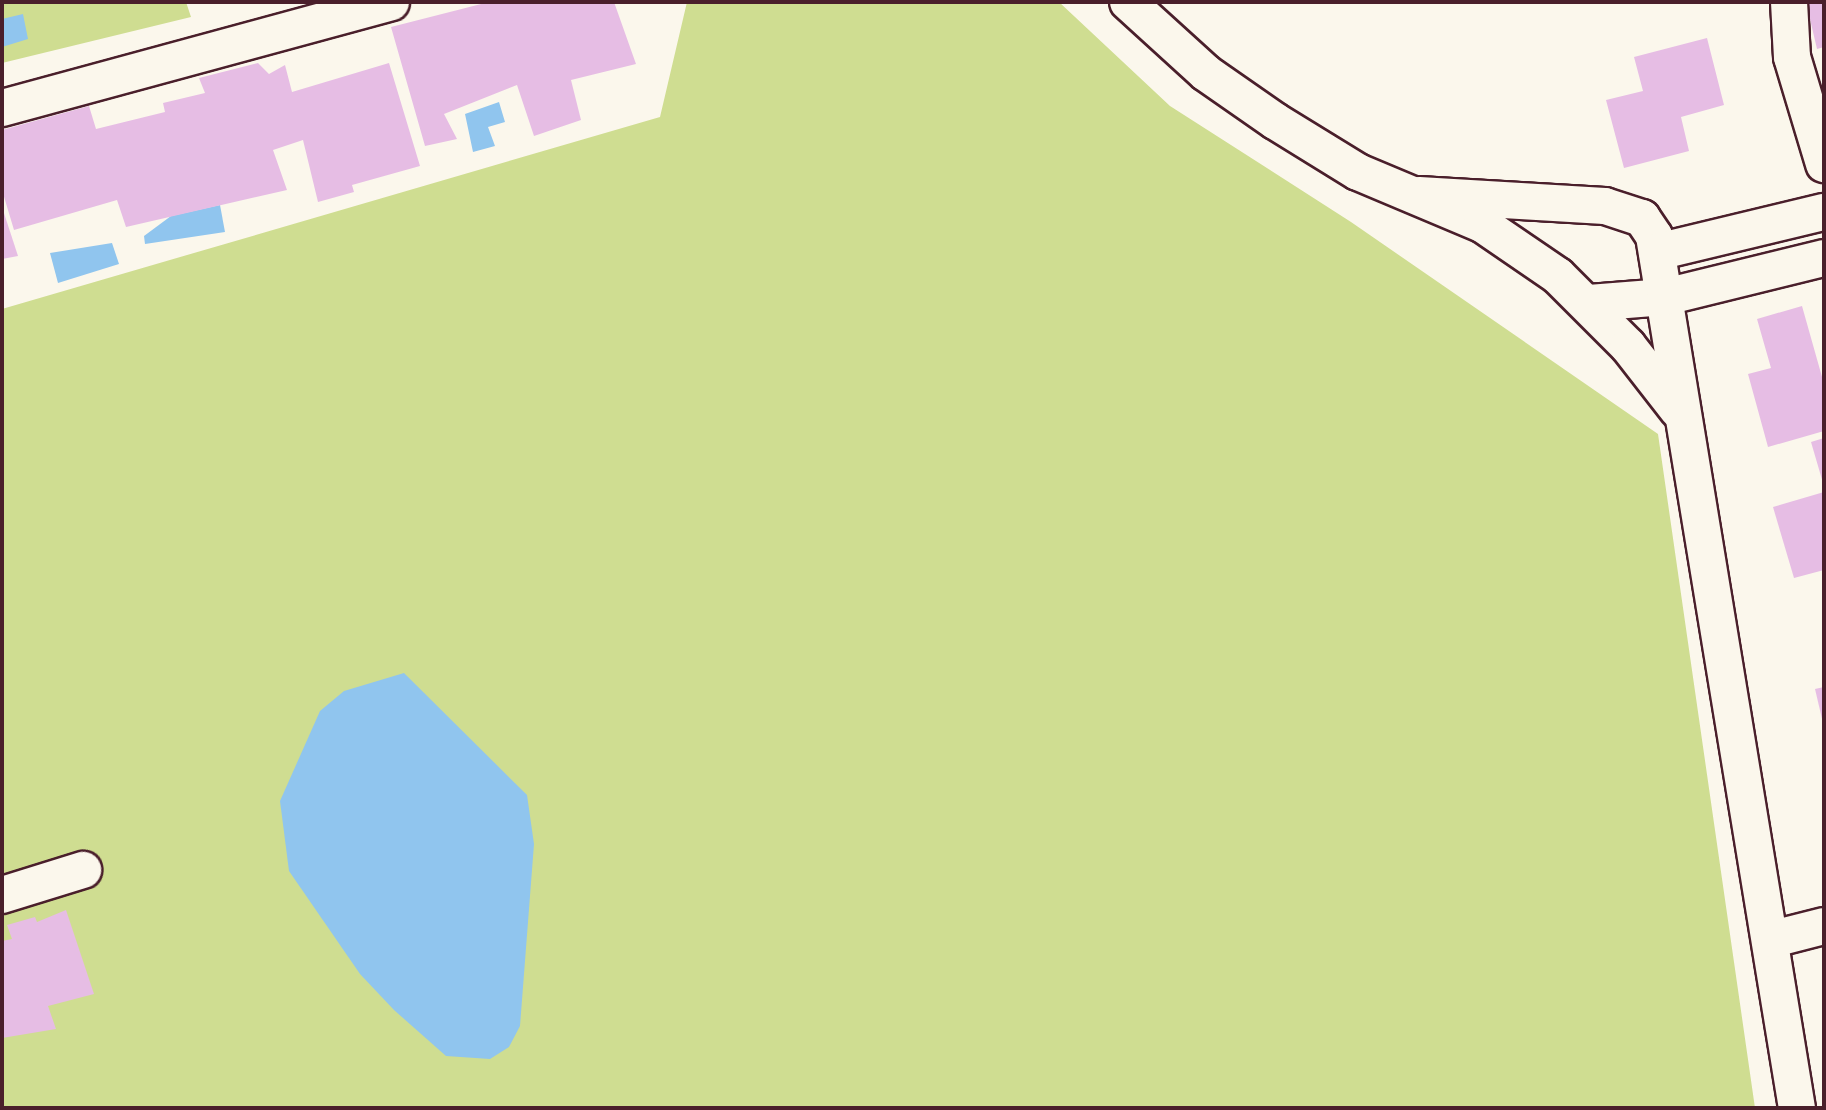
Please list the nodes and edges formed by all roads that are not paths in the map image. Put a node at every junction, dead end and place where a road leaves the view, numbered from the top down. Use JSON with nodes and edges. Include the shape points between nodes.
{"nodes":[{"id":1,"x":391,"y":2,"type":"edge"},
{"id":2,"x":1128,"y":2,"type":"edge"},
{"id":3,"x":1789,"y":2,"type":"edge"},
{"id":4,"x":2,"y":108,"type":"edge"},
{"id":5,"x":1824,"y":164,"type":"edge"},
{"id":6,"x":1419,"y":195,"type":"junction"},
{"id":7,"x":1824,"y":212,"type":"edge"},
{"id":8,"x":1657,"y":252,"type":"junction"},
{"id":9,"x":1824,"y":258,"type":"edge"},
{"id":10,"x":1665,"y":297,"type":"junction"},
{"id":11,"x":1589,"y":303,"type":"junction"},
{"id":12,"x":1681,"y":413,"type":"junction"},
{"id":13,"x":83,"y":870,"type":"dead end"},
{"id":14,"x":2,"y":895,"type":"edge"},
{"id":15,"x":1824,"y":926,"type":"edge"},
{"id":16,"x":1773,"y":939,"type":"junction"},
{"id":17,"x":1797,"y":1108,"type":"edge"}],
"edges":[{"from":1,"to":4,"type":"street"},
{"from":2,"to":6,"type":"street","via":[[1206,73],[1275,121],[1358,172]]},
{"from":3,"to":5,"type":"street","via":[[1792,57]]},
{"from":6,"to":8,"type":"street","via":[[1626,210],[1649,226]]},
{"from":6,"to":11,"type":"street","via":[[1482,224]]},
{"from":7,"to":8,"type":"street"},
{"from":8,"to":10,"type":"street"},
{"from":9,"to":10,"type":"street"},
{"from":10,"to":11,"type":"street"},
{"from":10,"to":12,"type":"street"},
{"from":11,"to":12,"type":"street"},
{"from":12,"to":16,"type":"street"},
{"from":13,"to":14,"type":"street"},
{"from":15,"to":16,"type":"street"},
{"from":16,"to":17,"type":"street"}]}
